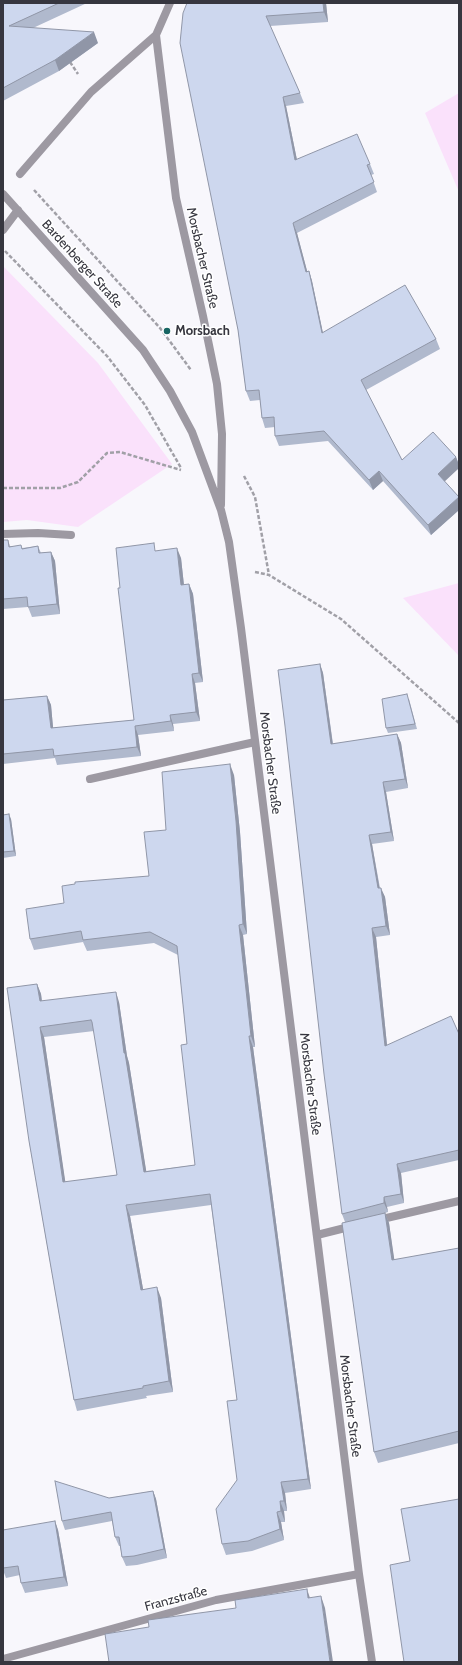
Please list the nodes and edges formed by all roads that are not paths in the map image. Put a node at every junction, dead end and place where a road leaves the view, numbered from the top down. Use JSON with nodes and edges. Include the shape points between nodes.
{"nodes":[{"id":1,"x":170,"y":3,"type":"edge"},
{"id":2,"x":156,"y":35,"type":"junction"},
{"id":3,"x":20,"y":174,"type":"dead end"},
{"id":4,"x":3,"y":194,"type":"edge"},
{"id":5,"x":18,"y":210,"type":"junction"},
{"id":6,"x":3,"y":230,"type":"edge"},
{"id":7,"x":143,"y":350,"type":"joint"},
{"id":8,"x":221,"y":510,"type":"junction"},
{"id":9,"x":3,"y":534,"type":"edge"},
{"id":10,"x":71,"y":535,"type":"dead end"},
{"id":11,"x":255,"y":742,"type":"junction"},
{"id":12,"x":90,"y":779,"type":"dead end"},
{"id":13,"x":459,"y":1201,"type":"edge"},
{"id":14,"x":317,"y":1235,"type":"junction"},
{"id":15,"x":359,"y":1574,"type":"junction"},
{"id":16,"x":3,"y":1659,"type":"edge"},
{"id":17,"x":372,"y":1662,"type":"edge"}],
"edges":[{"from":1,"to":2,"type":"street"},
{"from":2,"to":3,"type":"street","via":[[91,92]]},
{"from":2,"to":8,"type":"street","name":"Morsbacher Straße","via":[[176,198],[217,384],[222,434]]},
{"from":4,"to":5,"type":"street","name":"Bardenberger Straße"},
{"from":5,"to":6,"type":"street"},
{"from":5,"to":7,"type":"street","name":"Bardenberger Straße"},
{"from":7,"to":8,"type":"street","name":"Morsbacher Straße","via":[[170,391],[192,432]]},
{"from":8,"to":11,"type":"street","name":"Morsbacher Straße","via":[[229,542]]},
{"from":9,"to":10,"type":"street"},
{"from":11,"to":12,"type":"street"},
{"from":11,"to":14,"type":"street","name":"Morsbacher Straße"},
{"from":13,"to":14,"type":"street"},
{"from":14,"to":15,"type":"street","name":"Morsbacher Straße"},
{"from":15,"to":16,"type":"street","name":"Franzstraße","via":[[216,1600]]},
{"from":15,"to":17,"type":"street","name":"Morsbacher Straße"}]}
